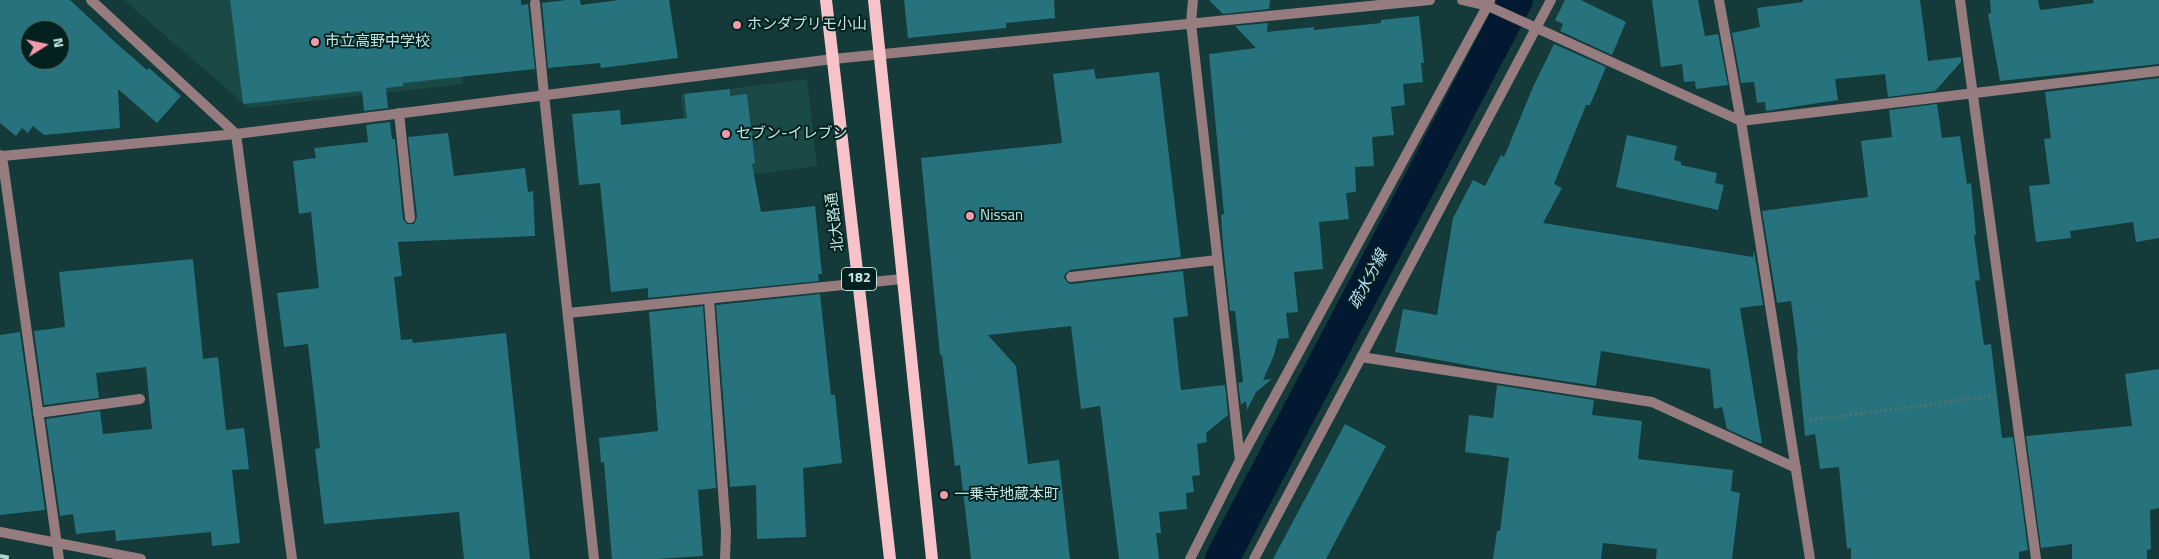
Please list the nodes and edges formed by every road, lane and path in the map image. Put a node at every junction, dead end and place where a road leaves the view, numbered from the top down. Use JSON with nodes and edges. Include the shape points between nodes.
{"nodes":[{"id":1,"x":90,"y":0,"type":"edge"},
{"id":2,"x":826,"y":0,"type":"edge"},
{"id":3,"x":874,"y":0,"type":"edge"},
{"id":4,"x":1193,"y":0,"type":"edge"},
{"id":5,"x":1430,"y":0,"type":"edge"},
{"id":6,"x":1462,"y":0,"type":"edge"},
{"id":7,"x":1551,"y":0,"type":"edge"},
{"id":8,"x":1719,"y":0,"type":"edge"},
{"id":9,"x":1960,"y":0,"type":"edge"},
{"id":10,"x":1416,"y":1,"type":"edge"},
{"id":11,"x":534,"y":3,"type":"dead end"},
{"id":12,"x":1489,"y":3,"type":"edge"},
{"id":13,"x":1190,"y":23,"type":"junction"},
{"id":14,"x":1536,"y":28,"type":"junction"},
{"id":15,"x":880,"y":54,"type":"junction"},
{"id":16,"x":833,"y":59,"type":"junction"},
{"id":17,"x":2159,"y":71,"type":"edge"},
{"id":18,"x":1972,"y":94,"type":"junction"},
{"id":19,"x":544,"y":96,"type":"junction"},
{"id":20,"x":399,"y":113,"type":"junction"},
{"id":21,"x":1740,"y":121,"type":"junction"},
{"id":22,"x":236,"y":134,"type":"junction"},
{"id":23,"x":1,"y":155,"type":"edge"},
{"id":24,"x":410,"y":218,"type":"dead end"},
{"id":25,"x":1218,"y":260,"type":"junction"},
{"id":26,"x":1071,"y":277,"type":"dead end"},
{"id":27,"x":902,"y":279,"type":"junction"},
{"id":28,"x":860,"y":284,"type":"junction"},
{"id":29,"x":709,"y":299,"type":"junction"},
{"id":30,"x":568,"y":313,"type":"junction"},
{"id":31,"x":1361,"y":357,"type":"junction"},
{"id":32,"x":2013,"y":394,"type":"junction"},
{"id":33,"x":140,"y":399,"type":"dead end"},
{"id":34,"x":38,"y":413,"type":"junction"},
{"id":35,"x":1788,"y":423,"type":"junction"},
{"id":36,"x":1240,"y":460,"type":"junction"},
{"id":37,"x":1796,"y":468,"type":"junction"},
{"id":38,"x":0,"y":532,"type":"edge"},
{"id":39,"x":56,"y":542,"type":"junction"},
{"id":40,"x":59,"y":559,"type":"edge"},
{"id":41,"x":142,"y":559,"type":"edge"},
{"id":42,"x":292,"y":559,"type":"edge"},
{"id":43,"x":594,"y":559,"type":"edge"},
{"id":44,"x":725,"y":559,"type":"edge"},
{"id":45,"x":890,"y":559,"type":"edge"},
{"id":46,"x":932,"y":559,"type":"edge"},
{"id":47,"x":1190,"y":559,"type":"edge"},
{"id":48,"x":1254,"y":559,"type":"edge"},
{"id":49,"x":1810,"y":559,"type":"edge"},
{"id":50,"x":2036,"y":559,"type":"edge"}],
"edges":[{"from":1,"to":22,"type":"street"},
{"from":2,"to":16,"type":"main road","name":"北大路通","number":"182"},
{"from":3,"to":15,"type":"main road"},
{"from":4,"to":13,"type":"street"},
{"from":5,"to":10,"type":"street"},
{"from":6,"to":12,"type":"street"},
{"from":7,"to":14,"type":"street"},
{"from":8,"to":21,"type":"street"},
{"from":9,"to":18,"type":"street"},
{"from":10,"to":13,"type":"street"},
{"from":11,"to":19,"type":"street"},
{"from":12,"to":14,"type":"street"},
{"from":12,"to":36,"type":"street"},
{"from":13,"to":15,"type":"street"},
{"from":13,"to":25,"type":"street"},
{"from":14,"to":21,"type":"street"},
{"from":14,"to":31,"type":"street"},
{"from":15,"to":16,"type":"street"},
{"from":15,"to":27,"type":"main road"},
{"from":16,"to":19,"type":"street"},
{"from":16,"to":28,"type":"main road","name":"北大路通","number":"182"},
{"from":17,"to":18,"type":"street"},
{"from":18,"to":21,"type":"street"},
{"from":18,"to":32,"type":"street"},
{"from":19,"to":20,"type":"street"},
{"from":19,"to":30,"type":"street"},
{"from":20,"to":22,"type":"street"},
{"from":20,"to":24,"type":"street"},
{"from":21,"to":35,"type":"street"},
{"from":22,"to":23,"type":"street"},
{"from":22,"to":42,"type":"street"},
{"from":23,"to":34,"type":"street"},
{"from":25,"to":26,"type":"street"},
{"from":25,"to":36,"type":"street"},
{"from":27,"to":28,"type":"street"},
{"from":27,"to":46,"type":"main road"},
{"from":28,"to":29,"type":"street"},
{"from":28,"to":45,"type":"main road","name":"北大路通","number":"182"},
{"from":29,"to":30,"type":"street"},
{"from":29,"to":44,"type":"street","via":[[726,532]]},
{"from":30,"to":43,"type":"street"},
{"from":31,"to":37,"type":"street","via":[[1652,402]]},
{"from":31,"to":48,"type":"street"},
{"from":32,"to":35,"type":"path"},
{"from":32,"to":50,"type":"street"},
{"from":33,"to":34,"type":"street"},
{"from":34,"to":39,"type":"street"},
{"from":35,"to":37,"type":"street"},
{"from":36,"to":47,"type":"street"},
{"from":37,"to":49,"type":"street"},
{"from":38,"to":39,"type":"street"},
{"from":39,"to":40,"type":"street"},
{"from":39,"to":41,"type":"street"}]}
